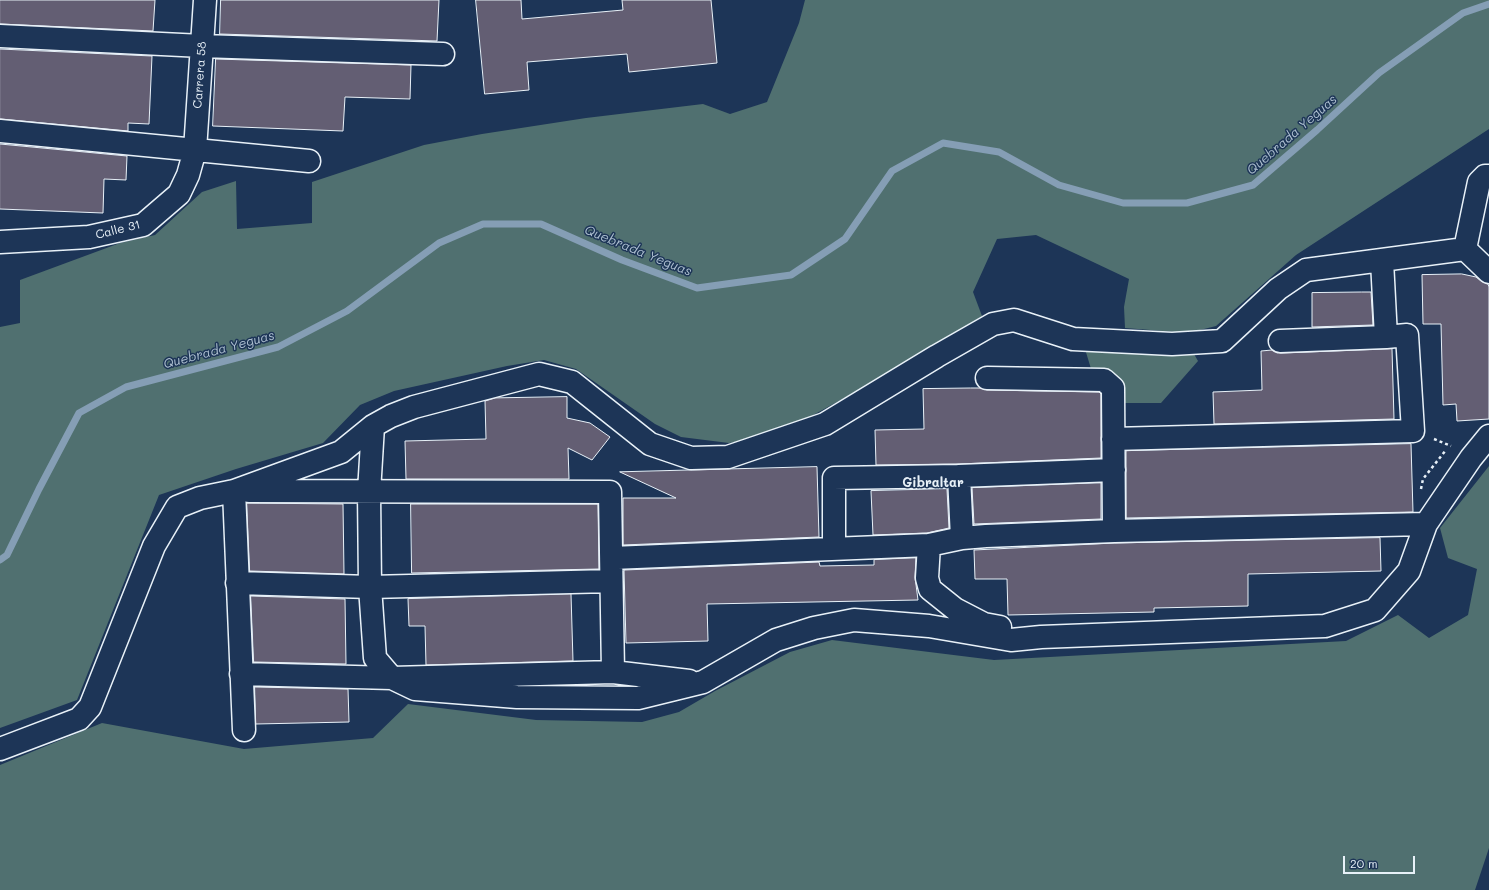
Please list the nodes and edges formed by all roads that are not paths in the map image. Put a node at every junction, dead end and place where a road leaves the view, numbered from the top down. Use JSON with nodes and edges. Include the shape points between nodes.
{"nodes":[{"id":1,"x":205,"y":0,"type":"edge"},
{"id":2,"x":0,"y":36,"type":"edge"},
{"id":3,"x":202,"y":46,"type":"junction"},
{"id":4,"x":444,"y":54,"type":"dead end"},
{"id":5,"x":0,"y":131,"type":"edge"},
{"id":6,"x":195,"y":150,"type":"junction"},
{"id":7,"x":309,"y":161,"type":"dead end"},
{"id":8,"x":1489,"y":176,"type":"edge"},
{"id":9,"x":0,"y":242,"type":"edge"},
{"id":10,"x":1465,"y":249,"type":"junction"},
{"id":11,"x":1382,"y":261,"type":"junction"},
{"id":12,"x":1489,"y":272,"type":"edge"},
{"id":13,"x":1386,"y":337,"type":"junction"},
{"id":14,"x":1280,"y":341,"type":"dead end"},
{"id":15,"x":987,"y":378,"type":"dead end"},
{"id":16,"x":373,"y":426,"type":"junction"},
{"id":17,"x":1489,"y":436,"type":"edge"},
{"id":18,"x":1113,"y":439,"type":"junction"},
{"id":19,"x":1114,"y":470,"type":"junction"},
{"id":20,"x":959,"y":476,"type":"junction"},
{"id":21,"x":234,"y":491,"type":"junction"},
{"id":22,"x":369,"y":492,"type":"junction"},
{"id":23,"x":1426,"y":524,"type":"junction"},
{"id":24,"x":1114,"y":531,"type":"junction"},
{"id":25,"x":962,"y":538,"type":"junction"},
{"id":26,"x":929,"y":545,"type":"junction"},
{"id":27,"x":834,"y":548,"type":"junction"},
{"id":28,"x":612,"y":558,"type":"junction"},
{"id":29,"x":611,"y":581,"type":"junction"},
{"id":30,"x":237,"y":583,"type":"junction"},
{"id":31,"x":370,"y":587,"type":"junction"},
{"id":32,"x":1041,"y":637,"type":"junction"},
{"id":33,"x":613,"y":672,"type":"junction"},
{"id":34,"x":241,"y":674,"type":"junction"},
{"id":35,"x":392,"y":678,"type":"junction"},
{"id":36,"x":703,"y":682,"type":"junction"},
{"id":37,"x":244,"y":730,"type":"dead end"},
{"id":38,"x":0,"y":749,"type":"edge"}],
"edges":[{"from":1,"to":3,"type":"street","name":"Carrera 58"},
{"from":2,"to":3,"type":"street"},
{"from":3,"to":4,"type":"street"},
{"from":3,"to":6,"type":"street","name":"Carrera 58"},
{"from":5,"to":6,"type":"street"},
{"from":6,"to":7,"type":"street"},
{"from":6,"to":9,"type":"street","name":"Calle 31","via":[[179,194],[143,225],[89,237]]},
{"from":8,"to":10,"type":"street","via":[[1485,176],[1480,182]]},
{"from":10,"to":11,"type":"street"},
{"from":10,"to":12,"type":"street"},
{"from":11,"to":13,"type":"street"},
{"from":11,"to":16,"type":"street","via":[[1306,270],[1278,289],[1222,341],[1172,344],[1073,339],[1014,320],[993,324],[825,424],[728,457],[691,458],[650,444],[572,382],[539,374],[414,407]]},
{"from":13,"to":14,"type":"street"},
{"from":13,"to":18,"type":"street","via":[[1406,335],[1413,430]]},
{"from":15,"to":18,"type":"street","via":[[1104,380],[1113,388]]},
{"from":16,"to":21,"type":"street","via":[[341,452]]},
{"from":16,"to":22,"type":"street"},
{"from":17,"to":23,"type":"street"},
{"from":18,"to":19,"type":"street"},
{"from":19,"to":20,"type":"street"},
{"from":19,"to":24,"type":"street"},
{"from":20,"to":25,"type":"street"},
{"from":20,"to":27,"type":"street","via":[[834,478]]},
{"from":21,"to":22,"type":"street"},
{"from":21,"to":30,"type":"street"},
{"from":21,"to":38,"type":"street","via":[[200,498],[177,507],[154,546],[90,707],[79,719]]},
{"from":22,"to":28,"type":"street","via":[[610,492]]},
{"from":22,"to":31,"type":"street"},
{"from":23,"to":24,"type":"street"},
{"from":23,"to":32,"type":"street","via":[[1409,571],[1375,610],[1325,626]]},
{"from":24,"to":25,"type":"street"},
{"from":25,"to":26,"type":"street"},
{"from":26,"to":27,"type":"street"},
{"from":26,"to":32,"type":"street","via":[[927,578],[930,589],[955,609],[984,624]]},
{"from":27,"to":28,"type":"street"},
{"from":28,"to":29,"type":"street"},
{"from":29,"to":31,"type":"street"},
{"from":29,"to":33,"type":"street"},
{"from":30,"to":31,"type":"street"},
{"from":30,"to":34,"type":"street"},
{"from":31,"to":35,"type":"street","via":[[375,658]]},
{"from":32,"to":36,"type":"street","via":[[1011,640],[929,626],[854,620],[814,628],[776,640]]},
{"from":33,"to":35,"type":"street"},
{"from":33,"to":36,"type":"street"},
{"from":34,"to":35,"type":"street"},
{"from":34,"to":37,"type":"street"},
{"from":35,"to":36,"type":"street","via":[[415,689],[517,697],[638,698]]}]}
